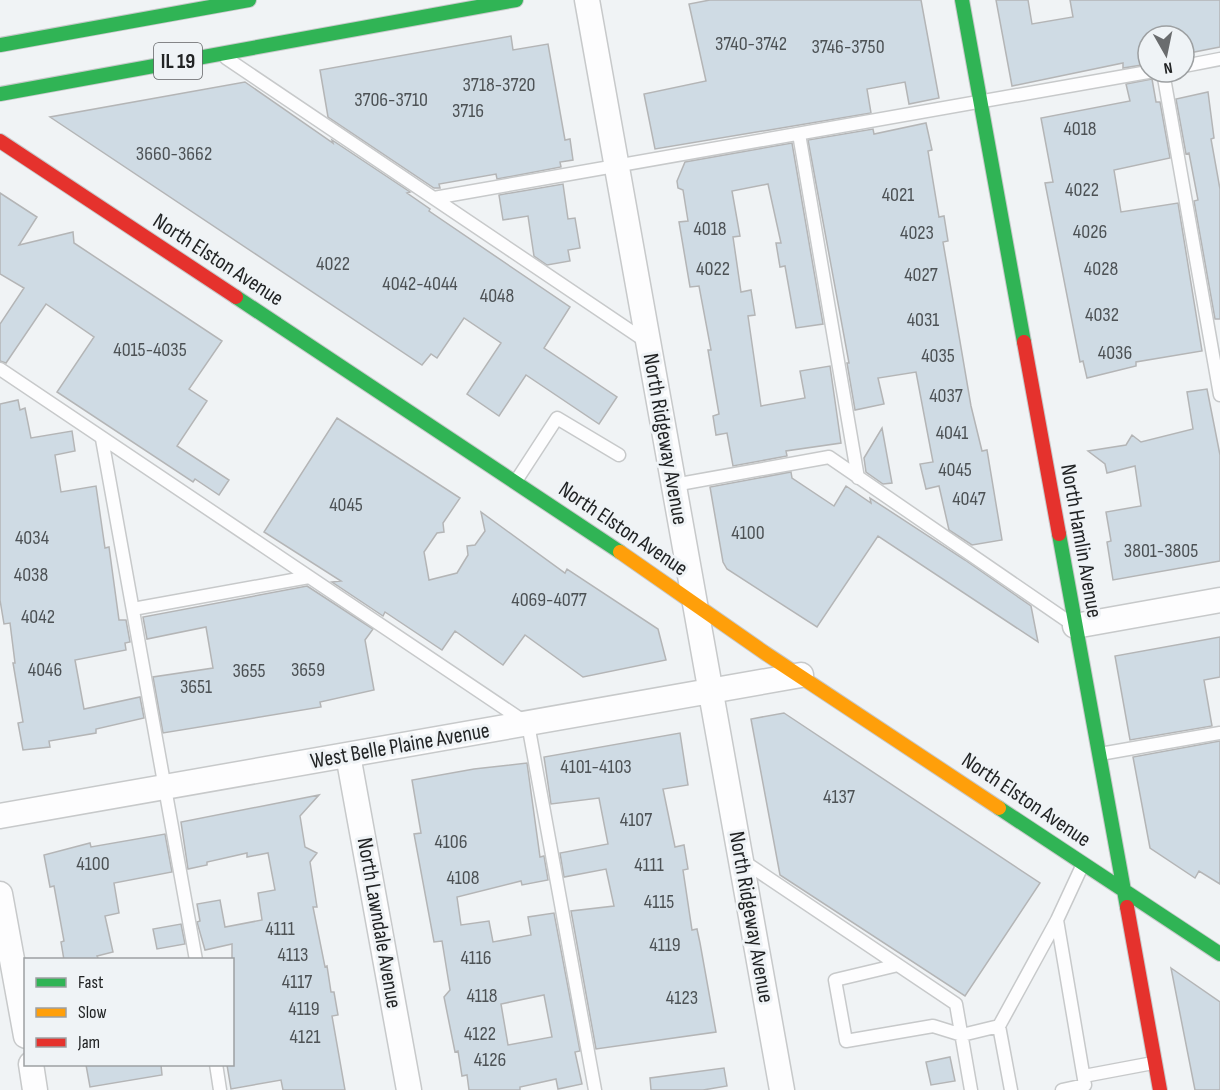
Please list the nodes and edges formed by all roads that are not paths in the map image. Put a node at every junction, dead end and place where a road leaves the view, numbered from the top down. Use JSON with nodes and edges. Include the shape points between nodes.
{"nodes":[{"id":1,"x":249,"y":0,"type":"edge"},
{"id":2,"x":516,"y":0,"type":"edge"},
{"id":3,"x":587,"y":0,"type":"edge"},
{"id":4,"x":962,"y":0,"type":"edge"},
{"id":5,"x":211,"y":3,"type":"edge"},
{"id":6,"x":0,"y":45,"type":"edge"},
{"id":7,"x":220,"y":53,"type":"junction"},
{"id":8,"x":1220,"y":59,"type":"edge"},
{"id":9,"x":1196,"y":64,"type":"edge"},
{"id":10,"x":1136,"y":74,"type":"edge"},
{"id":11,"x":1165,"y":84,"type":"edge"},
{"id":12,"x":0,"y":94,"type":"edge"},
{"id":13,"x":981,"y":101,"type":"junction"},
{"id":14,"x":799,"y":134,"type":"junction"},
{"id":15,"x":0,"y":141,"type":"edge"},
{"id":16,"x":616,"y":166,"type":"junction"},
{"id":17,"x":434,"y":198,"type":"junction"},
{"id":18,"x":648,"y":343,"type":"junction"},
{"id":19,"x":0,"y":369,"type":"edge"},
{"id":20,"x":1220,"y":395,"type":"edge"},
{"id":21,"x":102,"y":438,"type":"junction"},
{"id":22,"x":619,"y":455,"type":"dead end"},
{"id":23,"x":858,"y":478,"type":"junction"},
{"id":24,"x":515,"y":482,"type":"junction"},
{"id":25,"x":674,"y":485,"type":"junction"},
{"id":26,"x":309,"y":577,"type":"junction"},
{"id":27,"x":1220,"y":600,"type":"edge"},
{"id":28,"x":694,"y":602,"type":"junction"},
{"id":29,"x":133,"y":609,"type":"junction"},
{"id":30,"x":1075,"y":626,"type":"junction"},
{"id":31,"x":801,"y":675,"type":"junction"},
{"id":32,"x":711,"y":691,"type":"junction"},
{"id":33,"x":528,"y":724,"type":"junction"},
{"id":34,"x":1220,"y":733,"type":"edge"},
{"id":35,"x":1099,"y":754,"type":"junction"},
{"id":36,"x":348,"y":755,"type":"junction"},
{"id":37,"x":165,"y":788,"type":"junction"},
{"id":38,"x":0,"y":816,"type":"edge"},
{"id":39,"x":741,"y":860,"type":"junction"},
{"id":40,"x":1083,"y":863,"type":"junction"},
{"id":41,"x":1123,"y":889,"type":"junction"},
{"id":42,"x":0,"y":894,"type":"edge"},
{"id":43,"x":1057,"y":920,"type":"junction"},
{"id":44,"x":1220,"y":954,"type":"edge"},
{"id":45,"x":196,"y":958,"type":"edge"},
{"id":46,"x":898,"y":965,"type":"junction"},
{"id":47,"x":24,"y":1025,"type":"edge"},
{"id":48,"x":999,"y":1026,"type":"junction"},
{"id":49,"x":962,"y":1035,"type":"junction"},
{"id":50,"x":1155,"y":1063,"type":"junction"},
{"id":51,"x":31,"y":1066,"type":"edge"},
{"id":52,"x":216,"y":1066,"type":"edge"},
{"id":53,"x":1084,"y":1076,"type":"junction"},
{"id":54,"x":35,"y":1090,"type":"edge"},
{"id":55,"x":220,"y":1090,"type":"edge"},
{"id":56,"x":409,"y":1090,"type":"edge"},
{"id":57,"x":595,"y":1090,"type":"edge"},
{"id":58,"x":782,"y":1090,"type":"edge"},
{"id":59,"x":972,"y":1090,"type":"edge"},
{"id":60,"x":1011,"y":1090,"type":"edge"},
{"id":61,"x":1062,"y":1090,"type":"edge"},
{"id":62,"x":1160,"y":1090,"type":"edge"}],
"edges":[{"from":1,"to":5,"type":"main road","number":"IL 19"},
{"from":2,"to":7,"type":"main road","number":"IL 19"},
{"from":3,"to":16,"type":"street","name":"North Ridgeway Avenue"},
{"from":4,"to":13,"type":"main road","name":"North Hamlin Avenue"},
{"from":5,"to":6,"type":"main road","number":"IL 19"},
{"from":7,"to":12,"type":"main road","number":"IL 19"},
{"from":7,"to":17,"type":"lane"},
{"from":8,"to":9,"type":"lane"},
{"from":10,"to":13,"type":"lane"},
{"from":11,"to":20,"type":"lane"},
{"from":13,"to":14,"type":"lane"},
{"from":13,"to":30,"type":"main road","name":"North Hamlin Avenue"},
{"from":14,"to":16,"type":"lane"},
{"from":14,"to":23,"type":"lane"},
{"from":15,"to":24,"type":"main road","name":"North Elston Avenue"},
{"from":16,"to":17,"type":"lane"},
{"from":16,"to":18,"type":"street","name":"North Ridgeway Avenue"},
{"from":17,"to":18,"type":"lane"},
{"from":18,"to":25,"type":"street","name":"North Ridgeway Avenue"},
{"from":19,"to":21,"type":"lane"},
{"from":21,"to":26,"type":"lane"},
{"from":21,"to":29,"type":"lane"},
{"from":22,"to":24,"type":"lane","via":[[556,418]]},
{"from":23,"to":25,"type":"lane","via":[[829,457]]},
{"from":23,"to":30,"type":"lane"},
{"from":24,"to":28,"type":"main road","name":"North Elston Avenue"},
{"from":25,"to":28,"type":"street","name":"North Ridgeway Avenue"},
{"from":26,"to":29,"type":"lane"},
{"from":26,"to":33,"type":"lane"},
{"from":27,"to":30,"type":"street"},
{"from":28,"to":31,"type":"main road","name":"North Elston Avenue"},
{"from":28,"to":32,"type":"street","name":"North Ridgeway Avenue"},
{"from":29,"to":37,"type":"lane"},
{"from":30,"to":35,"type":"main road","name":"North Hamlin Avenue"},
{"from":31,"to":32,"type":"street","name":"West Belle Plaine Avenue"},
{"from":31,"to":40,"type":"main road","name":"North Elston Avenue"},
{"from":32,"to":33,"type":"street","name":"West Belle Plaine Avenue"},
{"from":32,"to":39,"type":"street","name":"North Ridgeway Avenue"},
{"from":33,"to":36,"type":"street","name":"West Belle Plaine Avenue"},
{"from":33,"to":57,"type":"lane"},
{"from":34,"to":35,"type":"lane"},
{"from":35,"to":41,"type":"main road","name":"North Hamlin Avenue"},
{"from":36,"to":37,"type":"street","name":"West Belle Plaine Avenue"},
{"from":36,"to":56,"type":"street","name":"North Lawndale Avenue"},
{"from":37,"to":38,"type":"street","name":"West Belle Plaine Avenue"},
{"from":37,"to":45,"type":"lane"},
{"from":39,"to":46,"type":"lane"},
{"from":39,"to":58,"type":"street","name":"North Ridgeway Avenue"},
{"from":40,"to":41,"type":"main road","name":"North Elston Avenue"},
{"from":40,"to":43,"type":"lane"},
{"from":41,"to":44,"type":"main road","name":"North Elston Avenue"},
{"from":41,"to":50,"type":"main road","name":"North Hamlin Avenue"},
{"from":42,"to":47,"type":"street"},
{"from":43,"to":48,"type":"lane"},
{"from":43,"to":53,"type":"lane"},
{"from":46,"to":49,"type":"lane","via":[[956,1004]]},
{"from":46,"to":49,"type":"lane","via":[[835,980],[846,1041],[933,1026]]},
{"from":48,"to":49,"type":"lane"},
{"from":48,"to":60,"type":"lane"},
{"from":49,"to":59,"type":"lane"},
{"from":50,"to":53,"type":"lane"},
{"from":50,"to":62,"type":"main road","name":"North Hamlin Avenue"},
{"from":51,"to":54,"type":"street"},
{"from":52,"to":55,"type":"lane"},
{"from":53,"to":61,"type":"lane","via":[[1085,1085]]}]}
